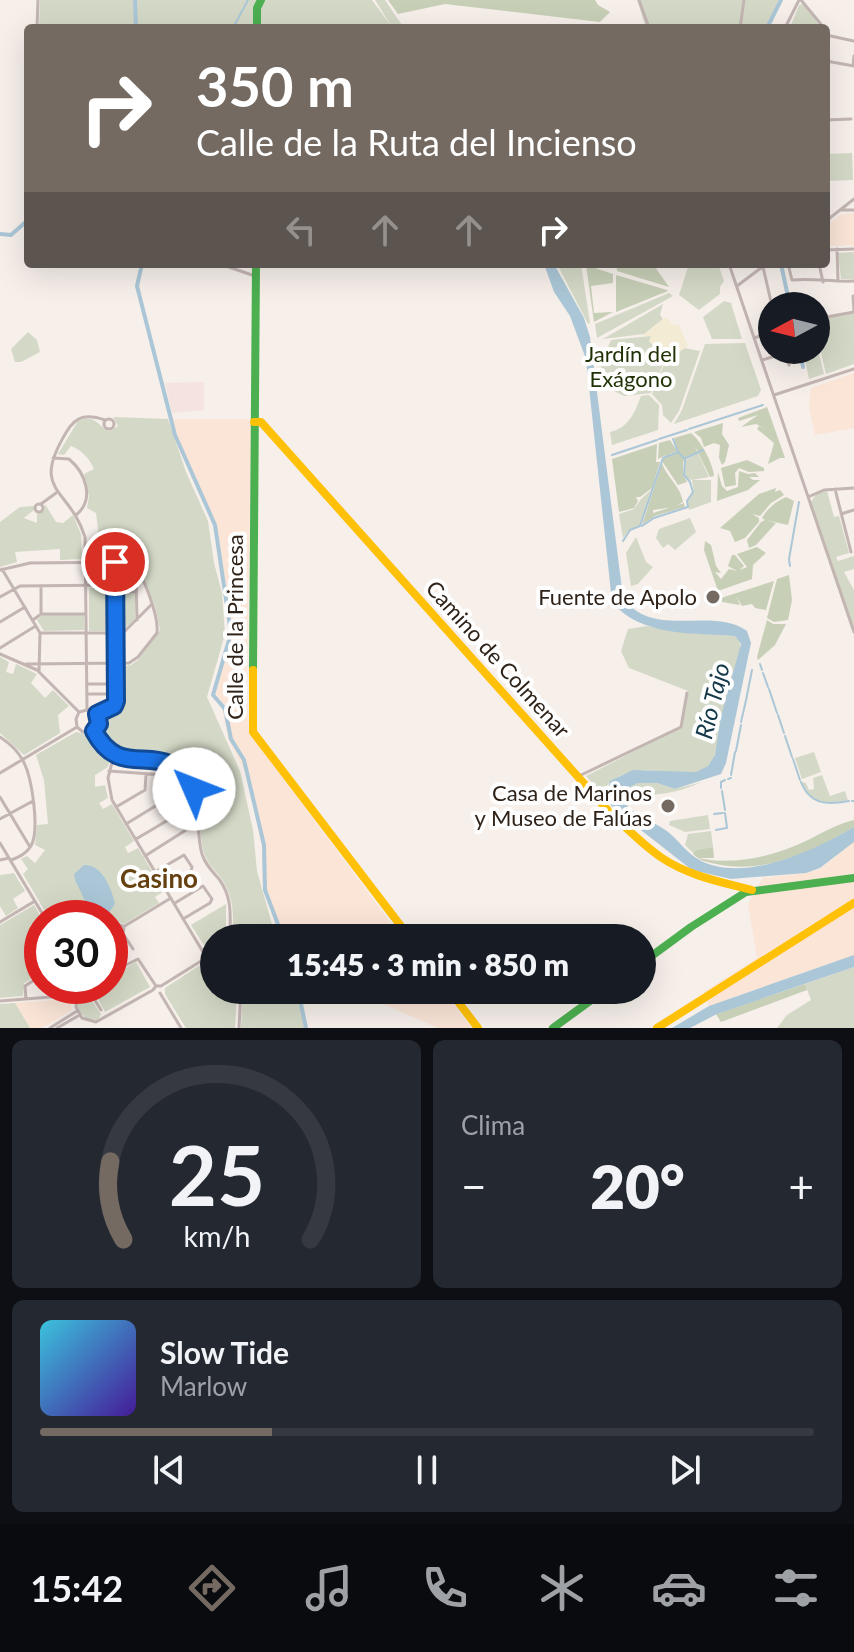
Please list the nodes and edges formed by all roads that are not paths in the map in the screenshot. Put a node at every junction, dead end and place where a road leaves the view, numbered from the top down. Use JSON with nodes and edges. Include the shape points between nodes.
{"nodes":[{"id":1,"x":38,"y":0,"type":"edge"},
{"id":2,"x":261,"y":0,"type":"edge"},
{"id":3,"x":639,"y":0,"type":"edge"},
{"id":4,"x":744,"y":0,"type":"edge"},
{"id":5,"x":800,"y":0,"type":"edge"},
{"id":6,"x":37,"y":24,"type":"edge"},
{"id":7,"x":257,"y":24,"type":"edge"},
{"id":8,"x":648,"y":24,"type":"edge"},
{"id":9,"x":741,"y":24,"type":"edge"},
{"id":10,"x":788,"y":24,"type":"edge"},
{"id":11,"x":819,"y":24,"type":"edge"},
{"id":12,"x":830,"y":33,"type":"edge"},
{"id":13,"x":854,"y":41,"type":"edge"},
{"id":14,"x":854,"y":56,"type":"edge"},
{"id":15,"x":830,"y":62,"type":"edge"},
{"id":16,"x":853,"y":66,"type":"edge"},
{"id":17,"x":853,"y":119,"type":"edge"},
{"id":18,"x":830,"y":120,"type":"edge"},
{"id":19,"x":854,"y":199,"type":"edge"},
{"id":20,"x":840,"y":210,"type":"junction"},
{"id":21,"x":854,"y":210,"type":"edge"},
{"id":22,"x":830,"y":218,"type":"edge"},
{"id":23,"x":837,"y":249,"type":"junction"},
{"id":24,"x":854,"y":249,"type":"edge"},
{"id":25,"x":830,"y":250,"type":"edge"},
{"id":26,"x":232,"y":268,"type":"edge"},
{"id":27,"x":256,"y":268,"type":"edge"},
{"id":28,"x":730,"y":268,"type":"edge"},
{"id":29,"x":760,"y":268,"type":"edge"},
{"id":30,"x":765,"y":268,"type":"edge"},
{"id":31,"x":789,"y":268,"type":"edge"},
{"id":32,"x":820,"y":268,"type":"edge"},
{"id":33,"x":255,"y":276,"type":"junction"},
{"id":34,"x":838,"y":281,"type":"junction"},
{"id":35,"x":854,"y":281,"type":"edge"},
{"id":36,"x":823,"y":282,"type":"junction"},
{"id":37,"x":737,"y":286,"type":"junction"},
{"id":38,"x":769,"y":292,"type":"edge"},
{"id":39,"x":853,"y":296,"type":"edge"},
{"id":40,"x":854,"y":312,"type":"edge"},
{"id":41,"x":830,"y":316,"type":"edge"},
{"id":42,"x":758,"y":337,"type":"edge"},
{"id":43,"x":754,"y":338,"type":"junction"},
{"id":44,"x":758,"y":349,"type":"edge"},
{"id":45,"x":763,"y":364,"type":"edge"},
{"id":46,"x":854,"y":369,"type":"edge"},
{"id":47,"x":773,"y":395,"type":"junction"},
{"id":48,"x":105,"y":420,"type":"dead end"},
{"id":49,"x":254,"y":422,"type":"junction"},
{"id":50,"x":53,"y":458,"type":"junction"},
{"id":51,"x":854,"y":488,"type":"edge"},
{"id":52,"x":835,"y":489,"type":"junction"},
{"id":53,"x":56,"y":493,"type":"junction"},
{"id":54,"x":808,"y":497,"type":"junction"},
{"id":55,"x":41,"y":504,"type":"dead end"},
{"id":56,"x":854,"y":510,"type":"edge"},
{"id":57,"x":841,"y":514,"type":"junction"},
{"id":58,"x":76,"y":515,"type":"junction"},
{"id":59,"x":851,"y":543,"type":"edge"},
{"id":60,"x":851,"y":552,"type":"dead end"},
{"id":61,"x":86,"y":562,"type":"junction"},
{"id":62,"x":117,"y":562,"type":"junction"},
{"id":63,"x":126,"y":564,"type":"dead end"},
{"id":64,"x":1,"y":569,"type":"edge"},
{"id":65,"x":136,"y":577,"type":"dead end"},
{"id":66,"x":86,"y":585,"type":"junction"},
{"id":67,"x":115,"y":585,"type":"junction"},
{"id":68,"x":41,"y":586,"type":"junction"},
{"id":69,"x":13,"y":589,"type":"junction"},
{"id":70,"x":115,"y":592,"type":"junction"},
{"id":71,"x":127,"y":592,"type":"junction"},
{"id":72,"x":136,"y":592,"type":"junction"},
{"id":73,"x":0,"y":597,"type":"edge"},
{"id":74,"x":152,"y":604,"type":"junction"},
{"id":75,"x":25,"y":607,"type":"junction"},
{"id":76,"x":41,"y":614,"type":"junction"},
{"id":77,"x":86,"y":614,"type":"junction"},
{"id":78,"x":33,"y":620,"type":"junction"},
{"id":79,"x":137,"y":620,"type":"junction"},
{"id":80,"x":0,"y":622,"type":"edge"},
{"id":81,"x":36,"y":626,"type":"junction"},
{"id":82,"x":854,"y":632,"type":"edge"},
{"id":83,"x":40,"y":633,"type":"junction"},
{"id":84,"x":86,"y":633,"type":"junction"},
{"id":85,"x":116,"y":633,"type":"junction"},
{"id":86,"x":0,"y":648,"type":"edge"},
{"id":87,"x":0,"y":654,"type":"edge"},
{"id":88,"x":26,"y":664,"type":"junction"},
{"id":89,"x":86,"y":664,"type":"junction"},
{"id":90,"x":116,"y":664,"type":"junction"},
{"id":91,"x":41,"y":665,"type":"junction"},
{"id":92,"x":39,"y":672,"type":"junction"},
{"id":93,"x":87,"y":684,"type":"junction"},
{"id":94,"x":116,"y":684,"type":"junction"},
{"id":95,"x":687,"y":693,"type":"dead end"},
{"id":96,"x":87,"y":694,"type":"junction"},
{"id":97,"x":117,"y":694,"type":"junction"},
{"id":98,"x":87,"y":709,"type":"junction"},
{"id":99,"x":79,"y":712,"type":"junction"},
{"id":100,"x":97,"y":714,"type":"junction"},
{"id":101,"x":77,"y":727,"type":"junction"},
{"id":102,"x":94,"y":731,"type":"junction"},
{"id":103,"x":0,"y":737,"type":"edge"},
{"id":104,"x":7,"y":742,"type":"junction"},
{"id":105,"x":0,"y":746,"type":"edge"},
{"id":106,"x":114,"y":755,"type":"junction"},
{"id":107,"x":23,"y":760,"type":"junction"},
{"id":108,"x":109,"y":771,"type":"junction"},
{"id":109,"x":0,"y":773,"type":"edge"},
{"id":110,"x":146,"y":773,"type":"junction"},
{"id":111,"x":579,"y":776,"type":"junction"},
{"id":112,"x":0,"y":797,"type":"edge"},
{"id":113,"x":33,"y":801,"type":"junction"},
{"id":114,"x":116,"y":807,"type":"junction"},
{"id":115,"x":10,"y":813,"type":"junction"},
{"id":116,"x":0,"y":819,"type":"edge"},
{"id":117,"x":126,"y":824,"type":"junction"},
{"id":118,"x":136,"y":839,"type":"junction"},
{"id":119,"x":0,"y":843,"type":"edge"},
{"id":120,"x":30,"y":847,"type":"junction"},
{"id":121,"x":145,"y":856,"type":"junction"},
{"id":122,"x":10,"y":859,"type":"junction"},
{"id":123,"x":0,"y":860,"type":"edge"},
{"id":124,"x":155,"y":872,"type":"junction"},
{"id":125,"x":854,"y":878,"type":"edge"},
{"id":126,"x":164,"y":888,"type":"junction"},
{"id":127,"x":740,"y":891,"type":"junction"},
{"id":128,"x":171,"y":898,"type":"junction"},
{"id":129,"x":34,"y":900,"type":"edge"},
{"id":130,"x":174,"y":903,"type":"junction"},
{"id":131,"x":854,"y":903,"type":"edge"},
{"id":132,"x":24,"y":908,"type":"edge"},
{"id":133,"x":183,"y":919,"type":"junction"},
{"id":134,"x":0,"y":922,"type":"edge"},
{"id":135,"x":230,"y":924,"type":"edge"},
{"id":136,"x":399,"y":924,"type":"edge"},
{"id":137,"x":200,"y":947,"type":"edge"},
{"id":138,"x":133,"y":949,"type":"dead end"},
{"id":139,"x":656,"y":953,"type":"edge"},
{"id":140,"x":200,"y":961,"type":"edge"},
{"id":141,"x":128,"y":964,"type":"edge"},
{"id":142,"x":157,"y":987,"type":"junction"},
{"id":143,"x":24,"y":999,"type":"edge"},
{"id":144,"x":0,"y":1001,"type":"edge"},
{"id":145,"x":77,"y":1004,"type":"edge"},
{"id":146,"x":97,"y":1004,"type":"edge"},
{"id":147,"x":240,"y":1004,"type":"edge"},
{"id":148,"x":460,"y":1004,"type":"edge"},
{"id":149,"x":586,"y":1004,"type":"edge"},
{"id":150,"x":101,"y":1010,"type":"junction"},
{"id":151,"x":78,"y":1013,"type":"junction"},
{"id":152,"x":112,"y":1014,"type":"junction"},
{"id":153,"x":94,"y":1023,"type":"edge"},
{"id":154,"x":50,"y":1028,"type":"edge"},
{"id":155,"x":57,"y":1028,"type":"edge"},
{"id":156,"x":181,"y":1028,"type":"edge"},
{"id":157,"x":239,"y":1028,"type":"edge"},
{"id":158,"x":478,"y":1028,"type":"edge"},
{"id":159,"x":553,"y":1028,"type":"edge"},
{"id":160,"x":657,"y":1028,"type":"edge"}],
"edges":[{"from":1,"to":6,"type":"street"},
{"from":2,"to":7,"type":"street"},
{"from":3,"to":8,"type":"street"},
{"from":4,"to":9,"type":"street"},
{"from":5,"to":10,"type":"street"},
{"from":5,"to":11,"type":"street"},
{"from":12,"to":13,"type":"street"},
{"from":14,"to":16,"type":"street"},
{"from":15,"to":16,"type":"street"},
{"from":17,"to":18,"type":"street"},
{"from":19,"to":20,"type":"street"},
{"from":20,"to":21,"type":"street"},
{"from":20,"to":22,"type":"street"},
{"from":23,"to":24,"type":"street"},
{"from":23,"to":25,"type":"street"},
{"from":23,"to":34,"type":"street"},
{"from":26,"to":33,"type":"street"},
{"from":27,"to":33,"type":"street","name":"Calle de la Princesa"},
{"from":28,"to":37,"type":"street"},
{"from":29,"to":37,"type":"street"},
{"from":30,"to":38,"type":"street"},
{"from":31,"to":36,"type":"street","via":[[791,279]]},
{"from":32,"to":36,"type":"street"},
{"from":33,"to":49,"type":"street","name":"Calle de la Princesa"},
{"from":34,"to":35,"type":"street"},
{"from":34,"to":36,"type":"street"},
{"from":37,"to":43,"type":"street"},
{"from":39,"to":40,"type":"street"},
{"from":40,"to":41,"type":"street"},
{"from":42,"to":43,"type":"street"},
{"from":43,"to":44,"type":"street"},
{"from":45,"to":47,"type":"street"},
{"from":46,"to":47,"type":"street"},
{"from":47,"to":54,"type":"street"},
{"from":48,"to":50,"type":"street","via":[[86,416],[74,421]]},
{"from":49,"to":111,"type":"street","name":"Camino de Colmenar","via":[[261,422]]},
{"from":49,"to":136,"type":"street","name":"Calle de la Princesa","via":[[253,732]]},
{"from":50,"to":53,"type":"street"},
{"from":50,"to":58,"type":"street","via":[[69,459],[83,478],[88,499]]},
{"from":51,"to":52,"type":"street"},
{"from":52,"to":54,"type":"street"},
{"from":52,"to":57,"type":"street"},
{"from":53,"to":55,"type":"street"},
{"from":53,"to":58,"type":"street"},
{"from":54,"to":82,"type":"street"},
{"from":56,"to":57,"type":"street"},
{"from":57,"to":59,"type":"street"},
{"from":58,"to":61,"type":"street","via":[[85,537]]},
{"from":59,"to":60,"type":"street"},
{"from":61,"to":62,"type":"street"},
{"from":61,"to":64,"type":"street"},
{"from":61,"to":66,"type":"street"},
{"from":62,"to":67,"type":"street"},
{"from":62,"to":74,"type":"street","via":[[135,565]]},
{"from":63,"to":71,"type":"street"},
{"from":64,"to":69,"type":"street"},
{"from":65,"to":72,"type":"street"},
{"from":66,"to":67,"type":"street"},
{"from":66,"to":68,"type":"street"},
{"from":66,"to":77,"type":"street"},
{"from":67,"to":70,"type":"street"},
{"from":68,"to":69,"type":"street"},
{"from":68,"to":76,"type":"street"},
{"from":69,"to":73,"type":"street"},
{"from":69,"to":75,"type":"street"},
{"from":70,"to":71,"type":"street"},
{"from":70,"to":85,"type":"street"},
{"from":71,"to":72,"type":"street"},
{"from":72,"to":79,"type":"street"},
{"from":74,"to":79,"type":"street"},
{"from":74,"to":90,"type":"street","via":[[156,635],[134,661]]},
{"from":75,"to":78,"type":"street"},
{"from":75,"to":80,"type":"street"},
{"from":76,"to":77,"type":"street"},
{"from":76,"to":78,"type":"street"},
{"from":77,"to":84,"type":"street"},
{"from":78,"to":81,"type":"street"},
{"from":79,"to":85,"type":"street","via":[[126,632]]},
{"from":81,"to":83,"type":"street"},
{"from":81,"to":86,"type":"street"},
{"from":83,"to":84,"type":"street"},
{"from":83,"to":91,"type":"street"},
{"from":84,"to":85,"type":"street"},
{"from":84,"to":89,"type":"street"},
{"from":85,"to":90,"type":"street"},
{"from":87,"to":88,"type":"street"},
{"from":88,"to":91,"type":"street"},
{"from":88,"to":92,"type":"street"},
{"from":89,"to":90,"type":"street"},
{"from":89,"to":91,"type":"street"},
{"from":89,"to":93,"type":"street"},
{"from":90,"to":94,"type":"street"},
{"from":91,"to":92,"type":"street"},
{"from":92,"to":99,"type":"street"},
{"from":93,"to":94,"type":"street"},
{"from":93,"to":96,"type":"street"},
{"from":94,"to":97,"type":"street"},
{"from":95,"to":111,"type":"street","via":[[681,727]]},
{"from":96,"to":97,"type":"street"},
{"from":96,"to":98,"type":"street"},
{"from":97,"to":100,"type":"street","via":[[114,706]]},
{"from":98,"to":99,"type":"street"},
{"from":98,"to":100,"type":"street"},
{"from":99,"to":101,"type":"street"},
{"from":100,"to":102,"type":"street"},
{"from":101,"to":102,"type":"street"},
{"from":101,"to":107,"type":"street"},
{"from":102,"to":106,"type":"street"},
{"from":103,"to":104,"type":"street"},
{"from":104,"to":105,"type":"street"},
{"from":104,"to":107,"type":"street"},
{"from":106,"to":108,"type":"street"},
{"from":106,"to":135,"type":"street","via":[[165,761],[192,785],[201,851],[224,887]]},
{"from":107,"to":109,"type":"street"},
{"from":107,"to":113,"type":"street"},
{"from":108,"to":110,"type":"street"},
{"from":108,"to":114,"type":"street","via":[[109,792]]},
{"from":110,"to":114,"type":"street","via":[[145,790]]},
{"from":110,"to":117,"type":"street","via":[[167,776],[176,793]]},
{"from":111,"to":127,"type":"street","name":"Camino de Colmenar","via":[[613,816],[664,859]]},
{"from":112,"to":115,"type":"street"},
{"from":113,"to":115,"type":"street"},
{"from":113,"to":120,"type":"street"},
{"from":114,"to":117,"type":"street"},
{"from":115,"to":116,"type":"street"},
{"from":115,"to":120,"type":"street"},
{"from":117,"to":118,"type":"street"},
{"from":118,"to":121,"type":"street"},
{"from":118,"to":121,"type":"street","via":[[180,816],[185,832]]},
{"from":119,"to":122,"type":"street"},
{"from":120,"to":122,"type":"street"},
{"from":121,"to":124,"type":"street"},
{"from":122,"to":123,"type":"street"},
{"from":122,"to":129,"type":"street"},
{"from":124,"to":126,"type":"street"},
{"from":124,"to":126,"type":"street","via":[[184,855],[192,867]]},
{"from":125,"to":127,"type":"street","name":"Camino de Colmenar"},
{"from":126,"to":128,"type":"street"},
{"from":127,"to":139,"type":"street"},
{"from":128,"to":130,"type":"street"},
{"from":128,"to":138,"type":"street","via":[[123,929]]},
{"from":130,"to":133,"type":"street"},
{"from":130,"to":133,"type":"street","via":[[205,888],[212,902]]},
{"from":131,"to":160,"type":"street"},
{"from":132,"to":134,"type":"street"},
{"from":133,"to":137,"type":"street"},
{"from":140,"to":142,"type":"street"},
{"from":141,"to":142,"type":"street","via":[[138,959]]},
{"from":142,"to":152,"type":"street"},
{"from":142,"to":156,"type":"street"},
{"from":143,"to":144,"type":"street"},
{"from":145,"to":151,"type":"street"},
{"from":146,"to":150,"type":"street"},
{"from":147,"to":157,"type":"street"},
{"from":148,"to":158,"type":"street"},
{"from":149,"to":159,"type":"street"},
{"from":150,"to":152,"type":"street"},
{"from":150,"to":153,"type":"street","via":[[102,1018]]},
{"from":151,"to":153,"type":"street"},
{"from":151,"to":154,"type":"street"},
{"from":151,"to":155,"type":"street"},
{"from":152,"to":153,"type":"street"}]}
